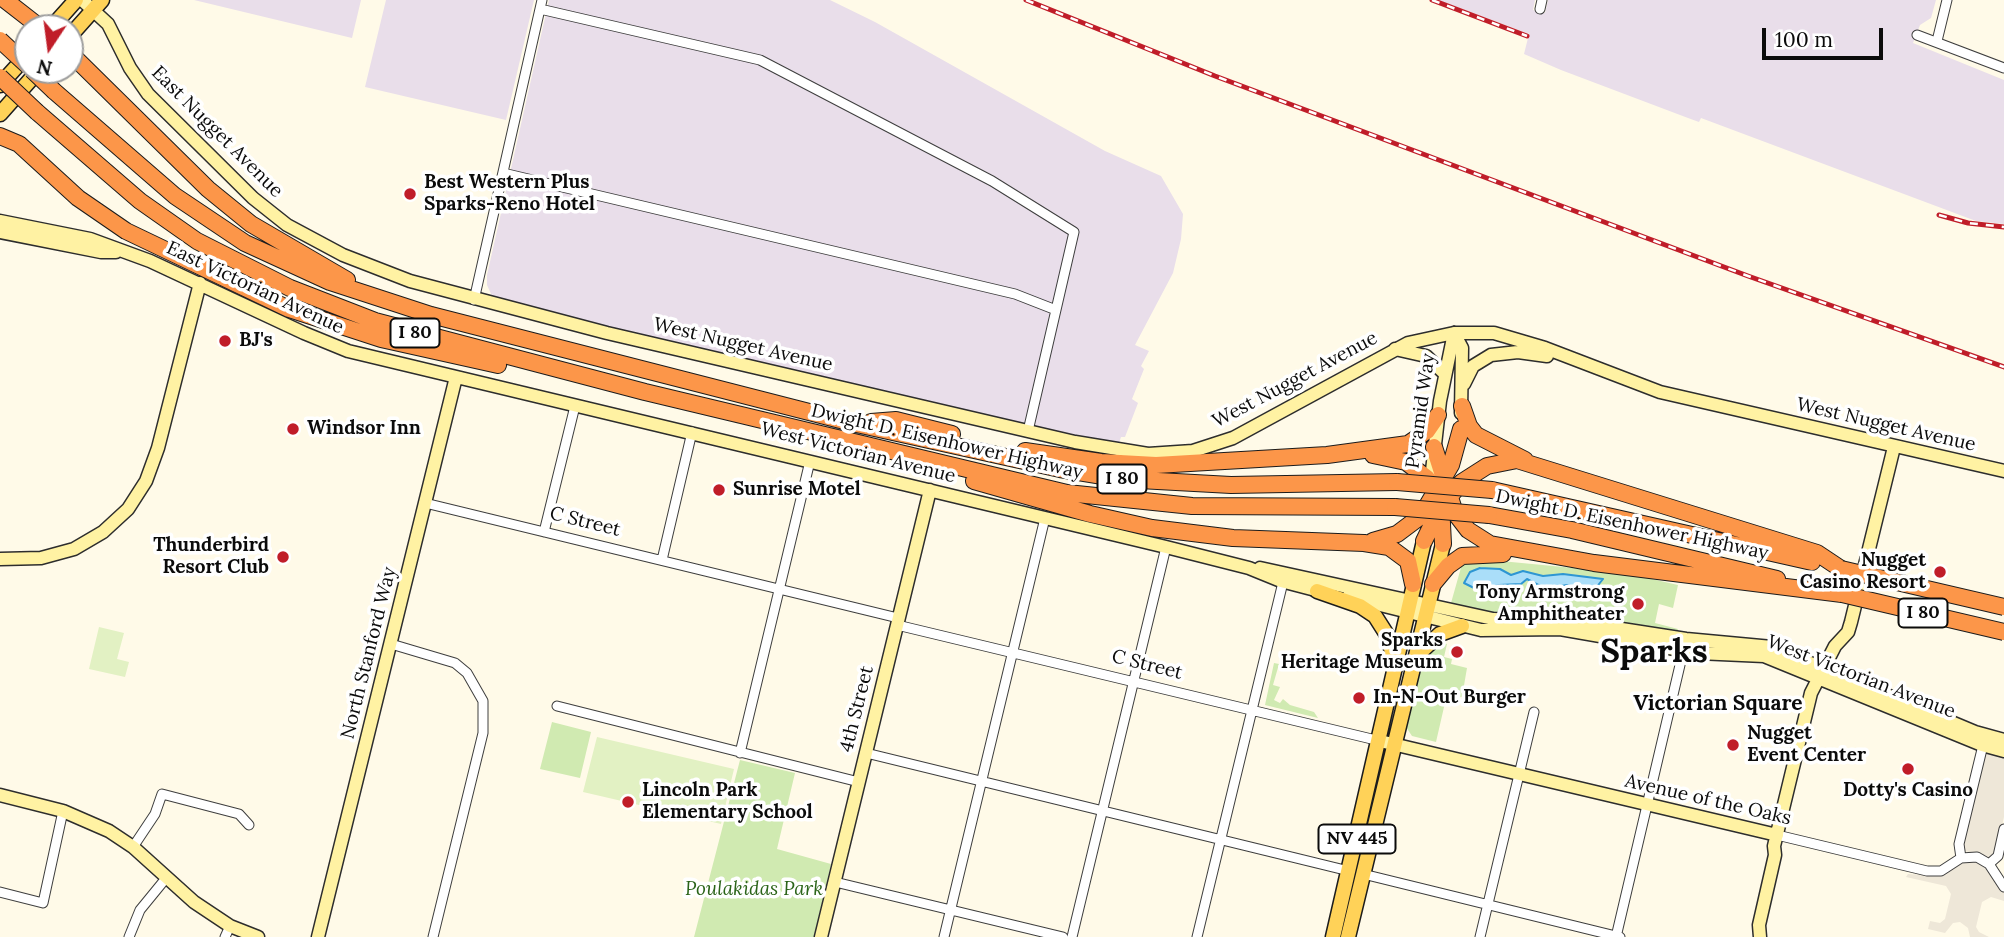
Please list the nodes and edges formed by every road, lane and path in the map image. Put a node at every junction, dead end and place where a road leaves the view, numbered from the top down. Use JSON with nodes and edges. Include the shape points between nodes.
{"nodes":[{"id":1,"x":5,"y":0,"type":"edge"},
{"id":2,"x":76,"y":0,"type":"edge"},
{"id":3,"x":1947,"y":0,"type":"edge"},
{"id":4,"x":92,"y":3,"type":"edge"},
{"id":5,"x":541,"y":4,"type":"edge"},
{"id":6,"x":23,"y":14,"type":"edge"},
{"id":7,"x":64,"y":14,"type":"edge"},
{"id":8,"x":1917,"y":35,"type":"dead end"},
{"id":9,"x":0,"y":40,"type":"edge"},
{"id":10,"x":1937,"y":41,"type":"junction"},
{"id":11,"x":14,"y":63,"type":"edge"},
{"id":12,"x":84,"y":67,"type":"edge"},
{"id":13,"x":2004,"y":68,"type":"edge"},
{"id":14,"x":15,"y":84,"type":"edge"},
{"id":15,"x":25,"y":84,"type":"edge"},
{"id":16,"x":41,"y":84,"type":"edge"},
{"id":17,"x":0,"y":114,"type":"edge"},
{"id":18,"x":0,"y":136,"type":"edge"},
{"id":19,"x":503,"y":173,"type":"junction"},
{"id":20,"x":0,"y":221,"type":"edge"},
{"id":21,"x":0,"y":232,"type":"edge"},
{"id":22,"x":120,"y":251,"type":"junction"},
{"id":23,"x":200,"y":284,"type":"junction"},
{"id":24,"x":379,"y":300,"type":"junction"},
{"id":25,"x":474,"y":300,"type":"junction"},
{"id":26,"x":1056,"y":310,"type":"junction"},
{"id":27,"x":1454,"y":333,"type":"junction"},
{"id":28,"x":1394,"y":349,"type":"junction"},
{"id":29,"x":1578,"y":362,"type":"junction"},
{"id":30,"x":1445,"y":374,"type":"junction"},
{"id":31,"x":456,"y":377,"type":"junction"},
{"id":32,"x":1464,"y":385,"type":"junction"},
{"id":33,"x":645,"y":392,"type":"junction"},
{"id":34,"x":575,"y":406,"type":"junction"},
{"id":35,"x":1462,"y":406,"type":"junction"},
{"id":36,"x":1438,"y":415,"type":"junction"},
{"id":37,"x":852,"y":423,"type":"junction"},
{"id":38,"x":1461,"y":429,"type":"joint"},
{"id":39,"x":1028,"y":431,"type":"junction"},
{"id":40,"x":692,"y":432,"type":"junction"},
{"id":41,"x":1434,"y":447,"type":"joint"},
{"id":42,"x":1894,"y":447,"type":"junction"},
{"id":43,"x":895,"y":453,"type":"junction"},
{"id":44,"x":1328,"y":455,"type":"junction"},
{"id":45,"x":810,"y":461,"type":"junction"},
{"id":46,"x":1528,"y":462,"type":"junction"},
{"id":47,"x":2004,"y":471,"type":"edge"},
{"id":48,"x":930,"y":490,"type":"junction"},
{"id":49,"x":1441,"y":496,"type":"junction"},
{"id":50,"x":425,"y":503,"type":"junction"},
{"id":51,"x":1045,"y":518,"type":"junction"},
{"id":52,"x":544,"y":532,"type":"junction"},
{"id":53,"x":1424,"y":541,"type":"joint"},
{"id":54,"x":1364,"y":543,"type":"junction"},
{"id":55,"x":1443,"y":544,"type":"joint"},
{"id":56,"x":1166,"y":547,"type":"junction"},
{"id":57,"x":1535,"y":554,"type":"junction"},
{"id":58,"x":0,"y":559,"type":"edge"},
{"id":59,"x":662,"y":560,"type":"junction"},
{"id":60,"x":1841,"y":569,"type":"junction"},
{"id":61,"x":1285,"y":577,"type":"junction"},
{"id":62,"x":1433,"y":584,"type":"junction"},
{"id":63,"x":780,"y":589,"type":"junction"},
{"id":64,"x":1317,"y":591,"type":"junction"},
{"id":65,"x":1842,"y":594,"type":"junction"},
{"id":66,"x":1410,"y":599,"type":"junction"},
{"id":67,"x":2004,"y":607,"type":"edge"},
{"id":68,"x":1427,"y":610,"type":"junction"},
{"id":69,"x":898,"y":621,"type":"junction"},
{"id":70,"x":1462,"y":626,"type":"junction"},
{"id":71,"x":2004,"y":632,"type":"edge"},
{"id":72,"x":391,"y":644,"type":"junction"},
{"id":73,"x":1685,"y":645,"type":"junction"},
{"id":74,"x":1013,"y":653,"type":"junction"},
{"id":75,"x":1415,"y":657,"type":"junction"},
{"id":76,"x":1395,"y":673,"type":"junction"},
{"id":77,"x":1821,"y":673,"type":"junction"},
{"id":78,"x":1133,"y":682,"type":"junction"},
{"id":79,"x":557,"y":706,"type":"dead end"},
{"id":80,"x":1252,"y":710,"type":"junction"},
{"id":81,"x":1534,"y":712,"type":"dead end"},
{"id":82,"x":2004,"y":740,"type":"edge"},
{"id":83,"x":1984,"y":741,"type":"junction"},
{"id":84,"x":1387,"y":743,"type":"junction"},
{"id":85,"x":2004,"y":751,"type":"edge"},
{"id":86,"x":740,"y":753,"type":"junction"},
{"id":87,"x":866,"y":753,"type":"junction"},
{"id":88,"x":1518,"y":775,"type":"junction"},
{"id":89,"x":982,"y":781,"type":"junction"},
{"id":90,"x":859,"y":782,"type":"junction"},
{"id":91,"x":0,"y":795,"type":"edge"},
{"id":92,"x":1646,"y":805,"type":"junction"},
{"id":93,"x":63,"y":811,"type":"junction"},
{"id":94,"x":1102,"y":811,"type":"junction"},
{"id":95,"x":249,"y":825,"type":"dead end"},
{"id":96,"x":2004,"y":829,"type":"edge"},
{"id":97,"x":1221,"y":839,"type":"junction"},
{"id":98,"x":1776,"y":841,"type":"junction"},
{"id":99,"x":133,"y":847,"type":"junction"},
{"id":100,"x":1961,"y":858,"type":"junction"},
{"id":101,"x":1989,"y":864,"type":"junction"},
{"id":102,"x":1356,"y":873,"type":"junction"},
{"id":103,"x":167,"y":877,"type":"junction"},
{"id":104,"x":835,"y":882,"type":"junction"},
{"id":105,"x":2004,"y":887,"type":"edge"},
{"id":106,"x":0,"y":892,"type":"edge"},
{"id":107,"x":1488,"y":905,"type":"junction"},
{"id":108,"x":951,"y":910,"type":"junction"},
{"id":109,"x":228,"y":932,"type":"edge"},
{"id":110,"x":129,"y":937,"type":"edge"},
{"id":111,"x":258,"y":937,"type":"edge"},
{"id":112,"x":318,"y":937,"type":"edge"},
{"id":113,"x":433,"y":937,"type":"edge"},
{"id":114,"x":821,"y":937,"type":"edge"},
{"id":115,"x":944,"y":937,"type":"edge"},
{"id":116,"x":1063,"y":937,"type":"edge"},
{"id":117,"x":1072,"y":937,"type":"edge"},
{"id":118,"x":1197,"y":937,"type":"edge"},
{"id":119,"x":1333,"y":937,"type":"edge"},
{"id":120,"x":1348,"y":937,"type":"edge"},
{"id":121,"x":1480,"y":937,"type":"edge"},
{"id":122,"x":1618,"y":937,"type":"edge"},
{"id":123,"x":1754,"y":937,"type":"edge"},
{"id":124,"x":1760,"y":937,"type":"edge"}],
"edges":[{"from":1,"to":6,"type":"highway"},
{"from":2,"to":7,"type":"main road"},
{"from":3,"to":10,"type":"street"},
{"from":4,"to":25,"type":"street","name":"East Nugget Avenue","via":[[148,94],[274,217],[371,267]]},
{"from":5,"to":19,"type":"street"},
{"from":5,"to":26,"type":"street","via":[[760,60],[992,181],[1074,232]]},
{"from":8,"to":10,"type":"street"},
{"from":9,"to":11,"type":"highway","name":"Dwight D. Eisenhower Highway","number":"I 80","bridge":true},
{"from":10,"to":13,"type":"street"},
{"from":12,"to":24,"type":"highway","via":[[186,169],[251,224]]},
{"from":14,"to":17,"type":"main road"},
{"from":15,"to":33,"type":"highway","name":"Dwight D. Eisenhower Highway","number":"I 80","bridge":true,"via":[[37,112],[148,207],[197,241],[272,280],[375,321]]},
{"from":16,"to":24,"type":"highway","name":"Dwight D. Eisenhower Highway","number":"I 80","bridge":true,"via":[[166,188],[245,243]]},
{"from":18,"to":33,"type":"highway","via":[[19,144],[78,198],[126,231],[289,309],[381,339],[597,387]]},
{"from":19,"to":25,"type":"street"},
{"from":19,"to":26,"type":"street","via":[[993,289]]},
{"from":20,"to":22,"type":"street","name":"East Victorian Avenue","via":[[90,239]]},
{"from":21,"to":22,"type":"street","name":"East Victorian Avenue","via":[[101,252]]},
{"from":22,"to":23,"type":"street","name":"East Victorian Avenue"},
{"from":23,"to":31,"type":"street","name":"East Victorian Avenue","via":[[336,347]]},
{"from":23,"to":58,"type":"street","via":[[158,448],[146,481],[128,509],[103,532],[74,549],[41,558]]},
{"from":24,"to":37,"type":"highway","name":"Dwight D. Eisenhower Highway","number":"I 80"},
{"from":25,"to":39,"type":"street","name":"West Nugget Avenue"},
{"from":26,"to":39,"type":"street"},
{"from":27,"to":28,"type":"street","name":"West Nugget Avenue"},
{"from":27,"to":29,"type":"street","name":"West Nugget Avenue","via":[[1494,333]]},
{"from":27,"to":30,"type":"street","name":"Pyramid Way"},
{"from":27,"to":32,"type":"street","name":"Pyramid Way","via":[[1462,348]]},
{"from":28,"to":30,"type":"street","via":[[1426,356]]},
{"from":28,"to":39,"type":"street","name":"West Nugget Avenue","via":[[1245,433],[1200,449],[1118,451]]},
{"from":29,"to":32,"type":"street","via":[[1533,353],[1503,353],[1478,361]]},
{"from":29,"to":42,"type":"street","name":"West Nugget Avenue","via":[[1671,395]]},
{"from":30,"to":36,"type":"street","name":"Pyramid Way"},
{"from":31,"to":34,"type":"street","name":"West Victorian Avenue"},
{"from":31,"to":50,"type":"street","name":"North Stanford Way"},
{"from":32,"to":35,"type":"street","name":"Pyramid Way"},
{"from":33,"to":43,"type":"highway","name":"Dwight D. Eisenhower Highway","number":"I 80"},
{"from":34,"to":40,"type":"street","name":"West Victorian Avenue"},
{"from":34,"to":52,"type":"street"},
{"from":35,"to":38,"type":"street","name":"Pyramid Way"},
{"from":35,"to":46,"type":"highway","via":[[1476,435]]},
{"from":36,"to":41,"type":"street","name":"Pyramid Way"},
{"from":36,"to":44,"type":"highway","via":[[1427,431],[1408,444]]},
{"from":37,"to":44,"type":"highway","via":[[896,420],[1028,452],[1121,463],[1186,465]]},
{"from":37,"to":60,"type":"highway","name":"Dwight D. Eisenhower Highway","number":"I 80","bridge":true,"via":[[1122,479],[1231,485],[1398,482],[1492,490]]},
{"from":38,"to":49,"type":"highway"},
{"from":40,"to":45,"type":"street","name":"West Victorian Avenue"},
{"from":40,"to":59,"type":"street"},
{"from":41,"to":49,"type":"highway"},
{"from":42,"to":47,"type":"street","name":"West Nugget Avenue"},
{"from":42,"to":77,"type":"street","via":[[1851,622]]},
{"from":43,"to":54,"type":"highway","via":[[951,475],[1132,524],[1233,538]]},
{"from":43,"to":65,"type":"highway","name":"Dwight D. Eisenhower Highway","number":"I 80","bridge":true,"via":[[1122,501],[1395,507],[1489,515]]},
{"from":44,"to":49,"type":"highway","via":[[1392,457],[1414,467]]},
{"from":45,"to":48,"type":"street","name":"West Victorian Avenue"},
{"from":45,"to":63,"type":"street"},
{"from":46,"to":49,"type":"highway","via":[[1506,460],[1487,466]]},
{"from":46,"to":60,"type":"highway","via":[[1817,554]]},
{"from":48,"to":51,"type":"street","name":"West Victorian Avenue"},
{"from":48,"to":69,"type":"street","name":"4th Street"},
{"from":49,"to":53,"type":"highway"},
{"from":49,"to":54,"type":"highway","via":[[1397,534]]},
{"from":49,"to":55,"type":"highway"},
{"from":49,"to":57,"type":"highway","via":[[1478,538],[1496,547]]},
{"from":50,"to":52,"type":"street","name":"C Street"},
{"from":50,"to":72,"type":"street","name":"North Stanford Way"},
{"from":51,"to":56,"type":"street","name":"West Victorian Avenue"},
{"from":51,"to":74,"type":"street"},
{"from":52,"to":59,"type":"street","name":"C Street"},
{"from":53,"to":66,"type":"main road","number":"NV 445"},
{"from":54,"to":66,"type":"highway","via":[[1402,553],[1410,567]]},
{"from":55,"to":62,"type":"main road","number":"NV 445"},
{"from":56,"to":61,"type":"street","name":"West Victorian Avenue"},
{"from":56,"to":78,"type":"street"},
{"from":57,"to":62,"type":"highway","via":[[1462,556]]},
{"from":57,"to":65,"type":"highway"},
{"from":59,"to":63,"type":"street","name":"C Street"},
{"from":60,"to":67,"type":"highway","name":"Dwight D. Eisenhower Highway","number":"I 80","bridge":true},
{"from":61,"to":64,"type":"street","name":"West Victorian Avenue"},
{"from":61,"to":66,"type":"street","name":"West Victorian Avenue"},
{"from":61,"to":80,"type":"street"},
{"from":62,"to":68,"type":"main road","number":"NV 445"},
{"from":63,"to":69,"type":"street","name":"C Street"},
{"from":63,"to":86,"type":"street"},
{"from":64,"to":66,"type":"street","name":"West Victorian Avenue"},
{"from":64,"to":76,"type":"main road","via":[[1375,616],[1389,638]]},
{"from":65,"to":71,"type":"highway","name":"Dwight D. Eisenhower Highway","number":"I 80","bridge":true},
{"from":66,"to":68,"type":"street","name":"West Victorian Avenue"},
{"from":66,"to":76,"type":"main road","number":"NV 445"},
{"from":68,"to":70,"type":"street","name":"West Victorian Avenue"},
{"from":68,"to":73,"type":"street","name":"West Victorian Avenue","via":[[1493,619],[1570,621]]},
{"from":68,"to":75,"type":"main road","number":"NV 445"},
{"from":69,"to":74,"type":"street","name":"C Street"},
{"from":69,"to":87,"type":"street","name":"4th Street"},
{"from":70,"to":73,"type":"street","name":"West Victorian Avenue","via":[[1490,631],[1569,630]]},
{"from":70,"to":75,"type":"main road","via":[[1440,634]]},
{"from":72,"to":112,"type":"street","name":"North Stanford Way"},
{"from":72,"to":113,"type":"street","via":[[455,663],[467,673],[483,701],[483,733]]},
{"from":73,"to":77,"type":"street","name":"West Victorian Avenue","via":[[1763,656]]},
{"from":73,"to":92,"type":"street"},
{"from":74,"to":78,"type":"street","name":"C Street"},
{"from":74,"to":89,"type":"street"},
{"from":75,"to":84,"type":"main road","number":"NV 445"},
{"from":76,"to":84,"type":"main road","number":"NV 445"},
{"from":77,"to":83,"type":"street","name":"West Victorian Avenue"},
{"from":77,"to":98,"type":"street","via":[[1811,693]]},
{"from":78,"to":80,"type":"street","name":"C Street"},
{"from":78,"to":94,"type":"street"},
{"from":79,"to":86,"type":"street"},
{"from":80,"to":84,"type":"street","name":"C Street"},
{"from":80,"to":97,"type":"street"},
{"from":81,"to":88,"type":"street"},
{"from":82,"to":83,"type":"street","name":"West Victorian Avenue"},
{"from":83,"to":85,"type":"street","name":"West Victorian Avenue"},
{"from":83,"to":100,"type":"street","via":[[1959,844]]},
{"from":84,"to":88,"type":"street","name":"Avenue of the Oaks"},
{"from":84,"to":102,"type":"main road","number":"NV 445"},
{"from":86,"to":90,"type":"street"},
{"from":87,"to":89,"type":"street"},
{"from":87,"to":90,"type":"street","name":"4th Street"},
{"from":88,"to":92,"type":"street","name":"Avenue of the Oaks"},
{"from":88,"to":107,"type":"street"},
{"from":89,"to":94,"type":"street"},
{"from":89,"to":108,"type":"street"},
{"from":90,"to":104,"type":"street","name":"4th Street"},
{"from":91,"to":93,"type":"street"},
{"from":92,"to":98,"type":"street","name":"Avenue of the Oaks"},
{"from":92,"to":122,"type":"street"},
{"from":93,"to":99,"type":"street","via":[[98,825]]},
{"from":93,"to":106,"type":"street","via":[[43,903]]},
{"from":94,"to":97,"type":"street"},
{"from":94,"to":117,"type":"street"},
{"from":95,"to":99,"type":"street","via":[[239,814],[162,794]]},
{"from":96,"to":101,"type":"street","via":[[1998,856]]},
{"from":97,"to":102,"type":"street"},
{"from":97,"to":118,"type":"street"},
{"from":98,"to":100,"type":"street","name":"Avenue of the Oaks","via":[[1927,872],[1944,869]]},
{"from":98,"to":123,"type":"street","via":[[1768,853],[1754,915]]},
{"from":98,"to":124,"type":"street"},
{"from":99,"to":103,"type":"street"},
{"from":100,"to":101,"type":"street","via":[[1977,857]]},
{"from":101,"to":105,"type":"street"},
{"from":102,"to":107,"type":"street"},
{"from":102,"to":119,"type":"main road","number":"NV 445"},
{"from":102,"to":120,"type":"main road","number":"NV 445"},
{"from":103,"to":109,"type":"street"},
{"from":103,"to":110,"type":"street","via":[[140,910]]},
{"from":104,"to":108,"type":"street"},
{"from":104,"to":114,"type":"street","name":"4th Street"},
{"from":107,"to":121,"type":"street"},
{"from":107,"to":122,"type":"street"},
{"from":108,"to":115,"type":"street"},
{"from":108,"to":116,"type":"street"},
{"from":109,"to":111,"type":"street"}]}
